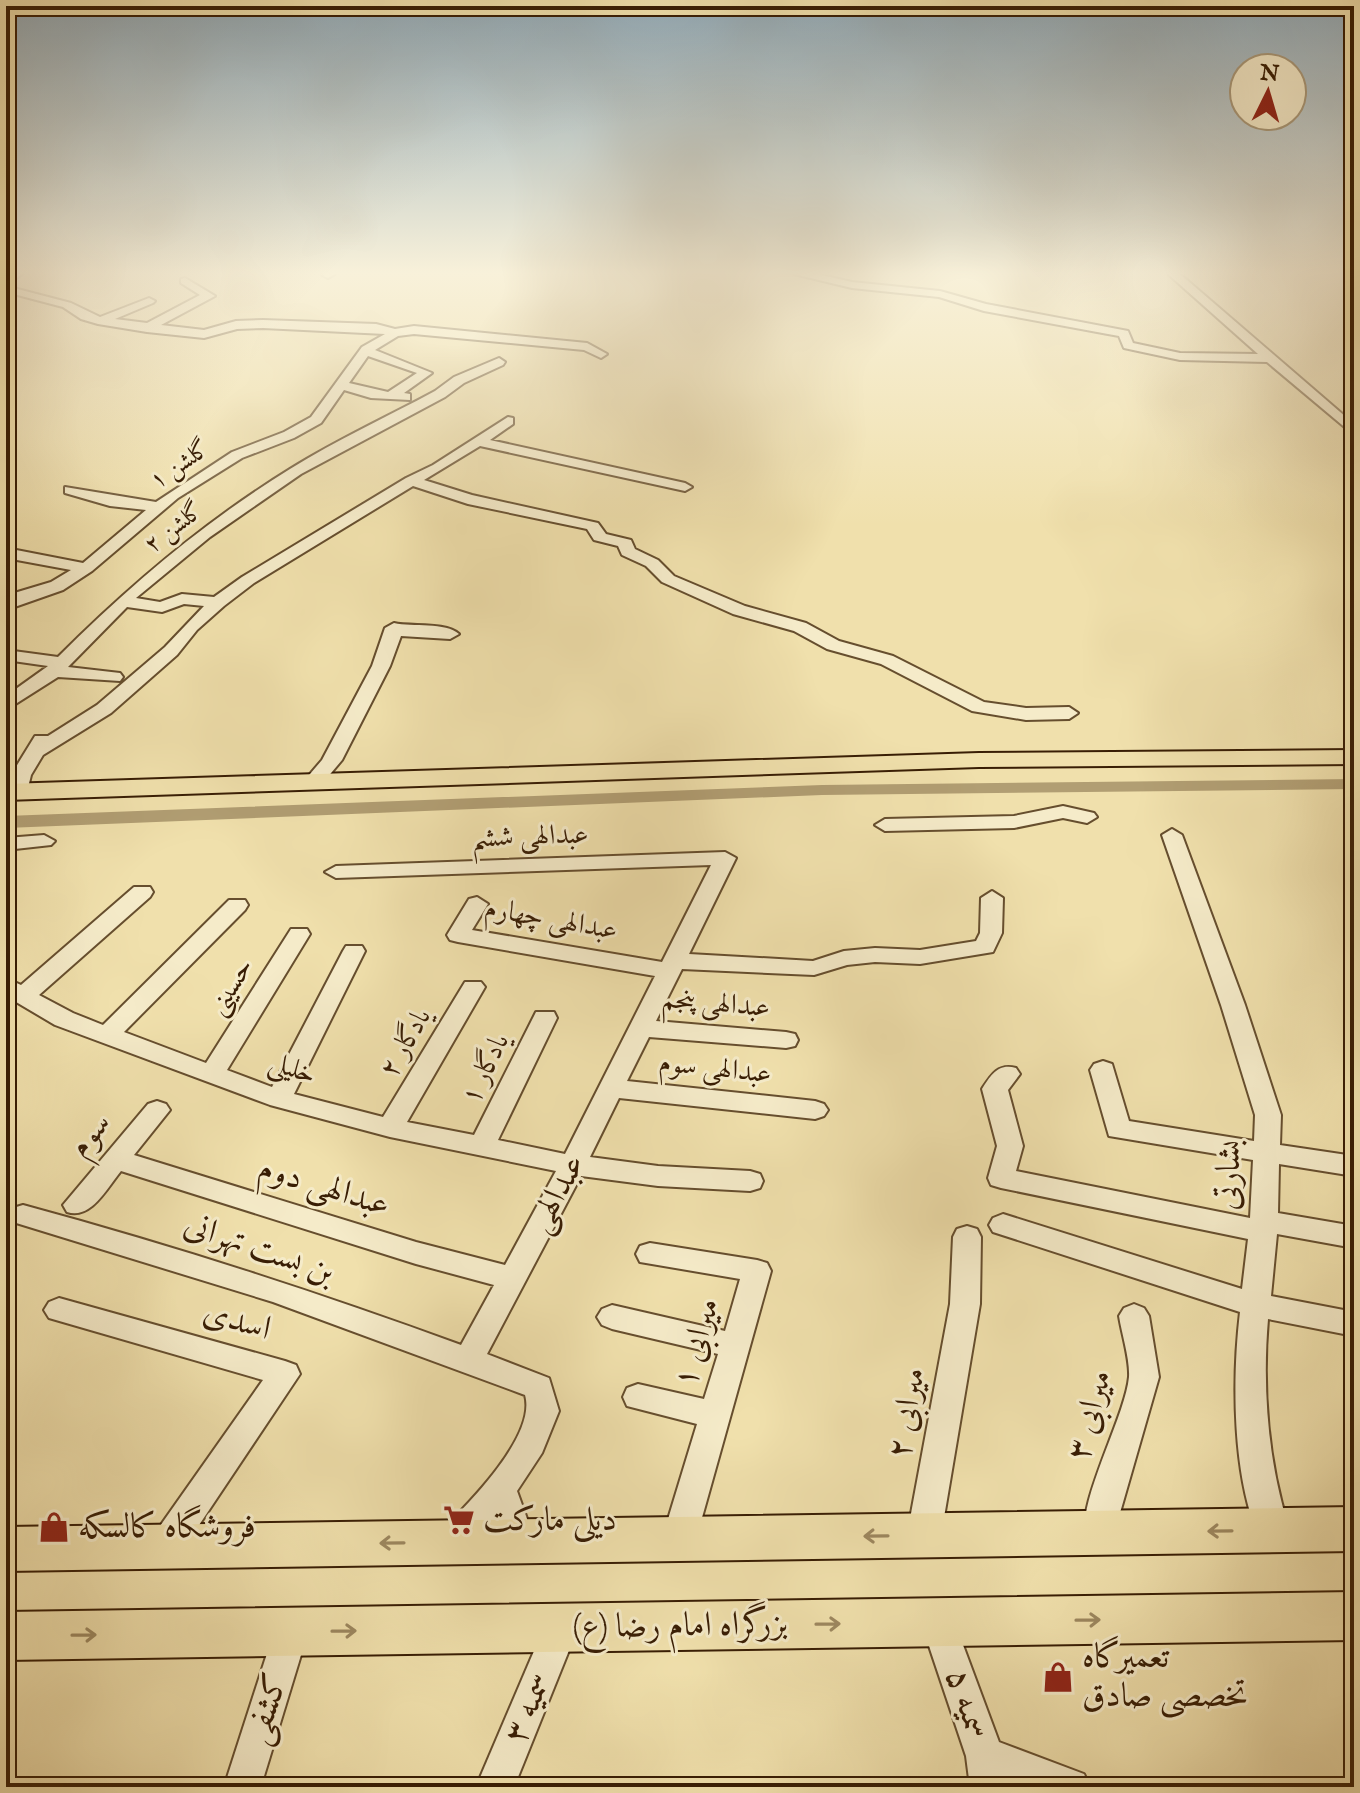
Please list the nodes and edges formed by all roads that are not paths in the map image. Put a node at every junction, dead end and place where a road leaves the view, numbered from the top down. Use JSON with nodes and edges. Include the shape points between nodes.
{"nodes":[{"id":1,"x":360,"y":358,"type":"edge"},
{"id":2,"x":382,"y":358,"type":"edge"},
{"id":3,"x":1212,"y":358,"type":"edge"},
{"id":4,"x":1270,"y":358,"type":"joint"},
{"id":5,"x":499,"y":362,"type":"dead end"},
{"id":6,"x":340,"y":385,"type":"junction"},
{"id":7,"x":392,"y":395,"type":"junction"},
{"id":8,"x":423,"y":403,"type":"junction"},
{"id":9,"x":508,"y":421,"type":"dead end"},
{"id":10,"x":1354,"y":431,"type":"edge"},
{"id":11,"x":481,"y":442,"type":"junction"},
{"id":12,"x":411,"y":481,"type":"junction"},
{"id":13,"x":685,"y":487,"type":"dead end"},
{"id":14,"x":70,"y":490,"type":"dead end"},
{"id":15,"x":160,"y":507,"type":"junction"},
{"id":16,"x":6,"y":553,"type":"edge"},
{"id":17,"x":86,"y":568,"type":"junction"},
{"id":18,"x":10,"y":600,"type":"edge"},
{"id":19,"x":123,"y":601,"type":"junction"},
{"id":20,"x":218,"y":602,"type":"junction"},
{"id":21,"x":450,"y":634,"type":"dead end"},
{"id":22,"x":6,"y":655,"type":"edge"},
{"id":23,"x":58,"y":667,"type":"junction"},
{"id":24,"x":114,"y":677,"type":"dead end"},
{"id":25,"x":6,"y":704,"type":"edge"},
{"id":26,"x":1069,"y":713,"type":"dead end"},
{"id":27,"x":46,"y":732,"type":"dead end"},
{"id":28,"x":36,"y":751,"type":"junction"},
{"id":29,"x":1354,"y":757,"type":"edge"},
{"id":30,"x":314,"y":781,"type":"junction"},
{"id":31,"x":13,"y":792,"type":"edge"},
{"id":32,"x":1087,"y":817,"type":"dead end"},
{"id":33,"x":885,"y":825,"type":"dead end"},
{"id":34,"x":1172,"y":835,"type":"dead end"},
{"id":35,"x":44,"y":841,"type":"dead end"},
{"id":36,"x":6,"y":844,"type":"edge"},
{"id":37,"x":725,"y":858,"type":"joint"},
{"id":38,"x":336,"y":872,"type":"dead end"},
{"id":39,"x":142,"y":892,"type":"dead end"},
{"id":40,"x":992,"y":898,"type":"dead end"},
{"id":41,"x":477,"y":904,"type":"dead end"},
{"id":42,"x":237,"y":905,"type":"dead end"},
{"id":43,"x":299,"y":934,"type":"dead end"},
{"id":44,"x":354,"y":951,"type":"dead end"},
{"id":45,"x":672,"y":966,"type":"junction"},
{"id":46,"x":473,"y":987,"type":"dead end"},
{"id":47,"x":14,"y":991,"type":"edge"},
{"id":48,"x":545,"y":1018,"type":"dead end"},
{"id":49,"x":640,"y":1028,"type":"junction"},
{"id":50,"x":107,"y":1035,"type":"junction"},
{"id":51,"x":786,"y":1040,"type":"dead end"},
{"id":52,"x":1103,"y":1070,"type":"dead end"},
{"id":53,"x":213,"y":1072,"type":"junction"},
{"id":54,"x":1007,"y":1074,"type":"dead end"},
{"id":55,"x":609,"y":1088,"type":"junction"},
{"id":56,"x":279,"y":1099,"type":"junction"},
{"id":57,"x":157,"y":1110,"type":"dead end"},
{"id":58,"x":815,"y":1110,"type":"dead end"},
{"id":59,"x":390,"y":1128,"type":"junction"},
{"id":60,"x":481,"y":1147,"type":"junction"},
{"id":61,"x":1268,"y":1152,"type":"junction"},
{"id":62,"x":117,"y":1160,"type":"junction"},
{"id":63,"x":573,"y":1165,"type":"junction"},
{"id":64,"x":1354,"y":1166,"type":"edge"},
{"id":65,"x":750,"y":1181,"type":"dead end"},
{"id":66,"x":77,"y":1205,"type":"dead end"},
{"id":67,"x":23,"y":1215,"type":"dead end"},
{"id":68,"x":1003,"y":1225,"type":"dead end"},
{"id":69,"x":1263,"y":1226,"type":"junction"},
{"id":70,"x":967,"y":1237,"type":"dead end"},
{"id":71,"x":1354,"y":1237,"type":"edge"},
{"id":72,"x":650,"y":1254,"type":"dead end"},
{"id":73,"x":511,"y":1278,"type":"junction"},
{"id":74,"x":1255,"y":1305,"type":"junction"},
{"id":75,"x":59,"y":1310,"type":"dead end"},
{"id":76,"x":1134,"y":1316,"type":"dead end"},
{"id":77,"x":612,"y":1317,"type":"dead end"},
{"id":78,"x":1354,"y":1324,"type":"edge"},
{"id":79,"x":735,"y":1346,"type":"junction"},
{"id":80,"x":469,"y":1359,"type":"junction"},
{"id":81,"x":638,"y":1397,"type":"dead end"},
{"id":82,"x":715,"y":1415,"type":"junction"},
{"id":83,"x":500,"y":1488,"type":"junction"},
{"id":84,"x":1354,"y":1529,"type":"edge"},
{"id":85,"x":1273,"y":1531,"type":"junction"},
{"id":86,"x":1099,"y":1533,"type":"junction"},
{"id":87,"x":924,"y":1535,"type":"junction"},
{"id":88,"x":679,"y":1539,"type":"junction"},
{"id":89,"x":518,"y":1541,"type":"junction"},
{"id":90,"x":452,"y":1543,"type":"junction"},
{"id":91,"x":165,"y":1547,"type":"junction"},
{"id":92,"x":6,"y":1549,"type":"edge"},
{"id":93,"x":1354,"y":1616,"type":"edge"},
{"id":94,"x":938,"y":1622,"type":"junction"},
{"id":95,"x":561,"y":1628,"type":"junction"},
{"id":96,"x":291,"y":1632,"type":"junction"},
{"id":97,"x":6,"y":1636,"type":"edge"},
{"id":98,"x":987,"y":1771,"type":"edge"},
{"id":99,"x":242,"y":1786,"type":"edge"},
{"id":100,"x":495,"y":1787,"type":"edge"},
{"id":101,"x":1071,"y":1787,"type":"edge"}],
"edges":[{"from":1,"to":6,"type":"street","name":"گلشن ۱"},
{"from":2,"to":7,"type":"street","via":[[426,373]]},
{"from":3,"to":4,"type":"street"},
{"from":4,"to":10,"type":"street"},
{"from":5,"to":8,"type":"street","name":"گلشن ۲"},
{"from":6,"to":7,"type":"street"},
{"from":6,"to":15,"type":"street","name":"گلشن ۱","via":[[316,420],[237,455]]},
{"from":7,"to":8,"type":"street"},
{"from":8,"to":19,"type":"street","name":"گلشن ۲","via":[[296,471],[195,540]]},
{"from":9,"to":11,"type":"street"},
{"from":11,"to":12,"type":"street"},
{"from":11,"to":13,"type":"street"},
{"from":12,"to":20,"type":"street"},
{"from":12,"to":26,"type":"street","via":[[593,526],[600,537],[625,543],[628,552],[652,563],[668,579],[739,610],[800,627],[833,645],[887,660],[979,707]]},
{"from":14,"to":15,"type":"street"},
{"from":15,"to":17,"type":"street","name":"گلشن ۱"},
{"from":16,"to":17,"type":"street"},
{"from":17,"to":18,"type":"street","name":"گلشن ۱","via":[[57,586]]},
{"from":19,"to":20,"type":"street","via":[[162,607],[182,599]]},
{"from":19,"to":23,"type":"street","name":"گلشن ۲"},
{"from":20,"to":28,"type":"street","via":[[104,709]]},
{"from":21,"to":30,"type":"street","via":[[394,628],[375,683],[347,726],[331,766]]},
{"from":22,"to":23,"type":"street"},
{"from":23,"to":24,"type":"street"},
{"from":23,"to":25,"type":"street","name":"گلشن ۲"},
{"from":27,"to":28,"type":"street"},
{"from":28,"to":31,"type":"street"},
{"from":29,"to":30,"type":"main road","via":[[979,760]]},
{"from":30,"to":31,"type":"main road"},
{"from":32,"to":33,"type":"street","via":[[1063,812],[1014,822]]},
{"from":34,"to":61,"type":"street","name":"بشارتی","via":[[1268,1115]]},
{"from":35,"to":36,"type":"street"},
{"from":37,"to":38,"type":"street","name":"عبدالهی ششم"},
{"from":37,"to":45,"type":"street","name":"عبدالهی"},
{"from":39,"to":47,"type":"street"},
{"from":40,"to":45,"type":"street","via":[[985,947],[920,957],[844,958],[814,968]]},
{"from":41,"to":45,"type":"street","name":"عبدالهی چهارم","via":[[458,935]]},
{"from":42,"to":50,"type":"street"},
{"from":43,"to":53,"type":"street","name":"حسینی"},
{"from":44,"to":56,"type":"street"},
{"from":45,"to":49,"type":"street","name":"عبدالهی"},
{"from":46,"to":59,"type":"street","name":"یادگار ۲"},
{"from":47,"to":50,"type":"street","name":"خلیلی"},
{"from":48,"to":60,"type":"street","name":"یادگار ۱"},
{"from":49,"to":51,"type":"street","name":"عبدالهی پنجم"},
{"from":49,"to":55,"type":"street","name":"عبدالهی"},
{"from":50,"to":53,"type":"street","name":"خلیلی"},
{"from":52,"to":61,"type":"street","via":[[1118,1129]]},
{"from":53,"to":56,"type":"street","name":"خلیلی"},
{"from":54,"to":69,"type":"street","via":[[995,1089],[1010,1146],[1001,1178]]},
{"from":55,"to":58,"type":"street","name":"عبدالهی سوم"},
{"from":55,"to":63,"type":"street","name":"عبدالهی"},
{"from":56,"to":59,"type":"street","name":"خلیلی"},
{"from":57,"to":62,"type":"street","name":"سوم"},
{"from":59,"to":60,"type":"street","name":"خلیلی"},
{"from":60,"to":63,"type":"street","name":"خلیلی"},
{"from":61,"to":64,"type":"street"},
{"from":61,"to":69,"type":"street","name":"بشارتی"},
{"from":62,"to":66,"type":"street","name":"سوم"},
{"from":62,"to":73,"type":"street","name":"عبدالهی دوم"},
{"from":63,"to":65,"type":"street","name":"خلیلی"},
{"from":63,"to":73,"type":"street","name":"عبدالهی"},
{"from":67,"to":80,"type":"street","name":"بن بست تهرانی","via":[[138,1246]]},
{"from":68,"to":74,"type":"street"},
{"from":69,"to":71,"type":"street"},
{"from":69,"to":74,"type":"street","name":"بشارتی"},
{"from":70,"to":87,"type":"street","name":"میرابی ۲","via":[[965,1304]]},
{"from":72,"to":79,"type":"street","name":"میرابی ۱","via":[[757,1271]]},
{"from":73,"to":80,"type":"street","name":"عبدالهی"},
{"from":74,"to":78,"type":"street"},
{"from":74,"to":85,"type":"street","name":"بشارتی","via":[[1249,1364],[1260,1490]]},
{"from":75,"to":91,"type":"street","name":"اسدی","via":[[285,1374]]},
{"from":76,"to":86,"type":"street","name":"میرابی ۳","via":[[1144,1377]]},
{"from":77,"to":79,"type":"street"},
{"from":79,"to":82,"type":"street","name":"میرابی ۱"},
{"from":80,"to":83,"type":"street","via":[[538,1387],[544,1409]]},
{"from":81,"to":82,"type":"street"},
{"from":82,"to":88,"type":"street","name":"میرابی ۱"},
{"from":83,"to":89,"type":"street"},
{"from":83,"to":90,"type":"street"},
{"from":84,"to":85,"type":"highway"},
{"from":85,"to":86,"type":"highway","one_way":true},
{"from":86,"to":87,"type":"highway"},
{"from":87,"to":88,"type":"highway","one_way":true},
{"from":88,"to":89,"type":"highway"},
{"from":89,"to":90,"type":"highway"},
{"from":90,"to":91,"type":"highway","one_way":true},
{"from":91,"to":92,"type":"highway"},
{"from":94,"to":93,"type":"highway","name":"بزرگراه امام رضا (ع)","one_way":true},
{"from":95,"to":94,"type":"highway","name":"بزرگراه امام رضا (ع)","one_way":true},
{"from":94,"to":98,"type":"street","name":"سمیه ۵"},
{"from":96,"to":95,"type":"highway","name":"بزرگراه امام رضا (ع)","one_way":true},
{"from":95,"to":100,"type":"street","name":"سمیه ۳"},
{"from":97,"to":96,"type":"highway","name":"بزرگراه امام رضا (ع)","one_way":true},
{"from":96,"to":99,"type":"street","name":"کشفی"},
{"from":98,"to":101,"type":"street"}]}
